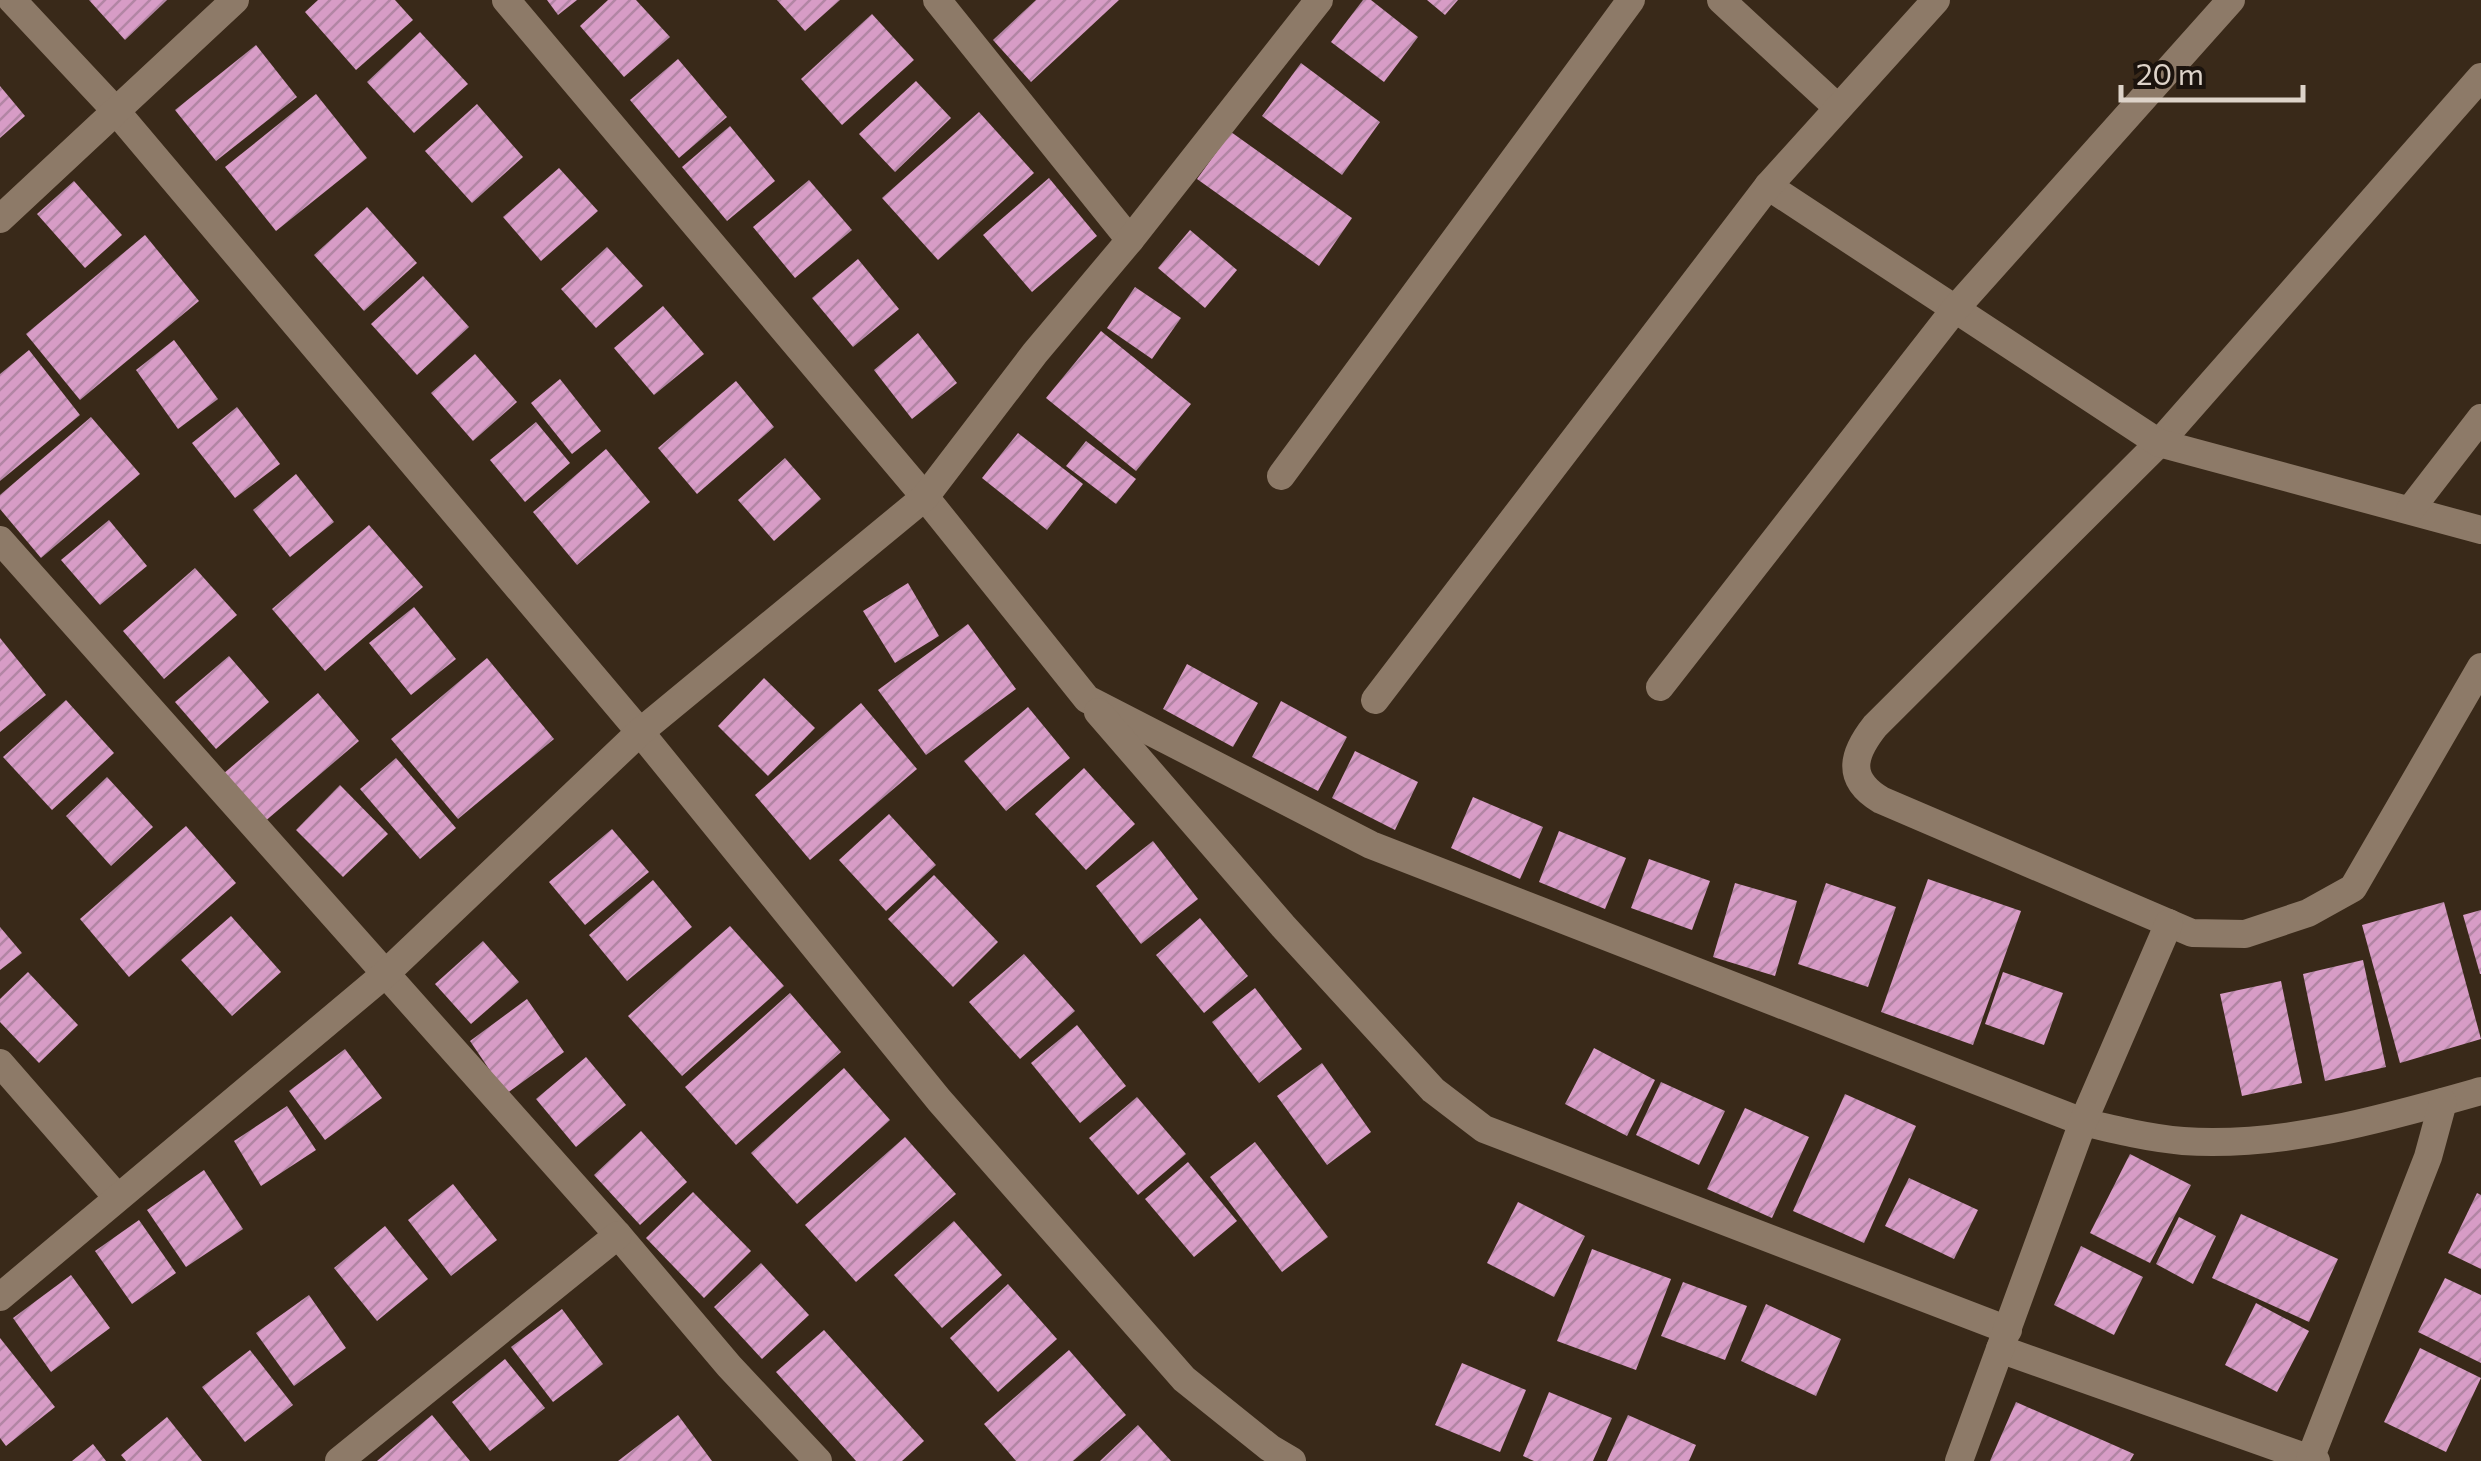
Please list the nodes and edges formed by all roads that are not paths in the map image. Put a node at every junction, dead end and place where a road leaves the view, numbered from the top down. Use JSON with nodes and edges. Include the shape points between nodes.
{"nodes":[{"id":1,"x":12,"y":0,"type":"edge"},
{"id":2,"x":235,"y":0,"type":"edge"},
{"id":3,"x":506,"y":0,"type":"edge"},
{"id":4,"x":937,"y":0,"type":"edge"},
{"id":5,"x":1320,"y":0,"type":"edge"},
{"id":6,"x":1631,"y":0,"type":"edge"},
{"id":7,"x":1721,"y":0,"type":"edge"},
{"id":8,"x":1936,"y":0,"type":"edge"},
{"id":9,"x":2230,"y":0,"type":"edge"},
{"id":10,"x":2481,"y":77,"type":"edge"},
{"id":11,"x":1838,"y":108,"type":"junction"},
{"id":12,"x":115,"y":110,"type":"junction"},
{"id":13,"x":1768,"y":186,"type":"junction"},
{"id":14,"x":0,"y":219,"type":"edge"},
{"id":15,"x":1130,"y":240,"type":"junction"},
{"id":16,"x":1956,"y":309,"type":"junction"},
{"id":17,"x":2481,"y":418,"type":"edge"},
{"id":18,"x":2159,"y":442,"type":"junction"},
{"id":19,"x":1281,"y":476,"type":"dead end"},
{"id":20,"x":925,"y":497,"type":"junction"},
{"id":21,"x":2410,"y":510,"type":"junction"},
{"id":22,"x":2481,"y":530,"type":"edge"},
{"id":23,"x":0,"y":540,"type":"edge"},
{"id":24,"x":2481,"y":667,"type":"edge"},
{"id":25,"x":1660,"y":686,"type":"dead end"},
{"id":26,"x":1087,"y":699,"type":"junction"},
{"id":27,"x":1375,"y":700,"type":"dead end"},
{"id":28,"x":640,"y":732,"type":"junction"},
{"id":29,"x":2169,"y":923,"type":"junction"},
{"id":30,"x":384,"y":975,"type":"junction"},
{"id":31,"x":0,"y":1063,"type":"edge"},
{"id":32,"x":2481,"y":1091,"type":"edge"},
{"id":33,"x":2443,"y":1102,"type":"junction"},
{"id":34,"x":2084,"y":1122,"type":"junction"},
{"id":35,"x":117,"y":1197,"type":"junction"},
{"id":36,"x":618,"y":1235,"type":"junction"},
{"id":37,"x":0,"y":1297,"type":"edge"},
{"id":38,"x":2004,"y":1340,"type":"junction"},
{"id":39,"x":2313,"y":1460,"type":"edge"},
{"id":40,"x":339,"y":1461,"type":"edge"},
{"id":41,"x":818,"y":1461,"type":"edge"},
{"id":42,"x":1292,"y":1461,"type":"edge"},
{"id":43,"x":1959,"y":1461,"type":"edge"}],
"edges":[{"from":1,"to":12,"type":"street"},
{"from":2,"to":12,"type":"street"},
{"from":3,"to":20,"type":"street"},
{"from":4,"to":15,"type":"street"},
{"from":5,"to":15,"type":"street"},
{"from":6,"to":19,"type":"street"},
{"from":7,"to":11,"type":"street"},
{"from":8,"to":11,"type":"street"},
{"from":9,"to":16,"type":"street"},
{"from":10,"to":18,"type":"street"},
{"from":11,"to":13,"type":"street"},
{"from":12,"to":14,"type":"street"},
{"from":12,"to":28,"type":"street"},
{"from":13,"to":16,"type":"street"},
{"from":13,"to":27,"type":"street"},
{"from":15,"to":20,"type":"street"},
{"from":16,"to":18,"type":"street"},
{"from":16,"to":25,"type":"street"},
{"from":17,"to":21,"type":"street"},
{"from":18,"to":21,"type":"street"},
{"from":18,"to":29,"type":"street","via":[[1875,726],[1862,742],[1856,777],[1880,800]]},
{"from":20,"to":26,"type":"street"},
{"from":20,"to":28,"type":"street"},
{"from":21,"to":22,"type":"street"},
{"from":23,"to":30,"type":"street"},
{"from":24,"to":29,"type":"street","via":[[2353,888],[2308,913],[2245,934],[2192,933]]},
{"from":26,"to":34,"type":"street","via":[[1371,844]]},
{"from":26,"to":38,"type":"street","via":[[1283,926],[1433,1090],[1471,1120]]},
{"from":28,"to":30,"type":"street"},
{"from":28,"to":42,"type":"street","via":[[939,1100],[1184,1379]]},
{"from":29,"to":34,"type":"street"},
{"from":30,"to":35,"type":"street"},
{"from":30,"to":36,"type":"street"},
{"from":31,"to":35,"type":"street"},
{"from":32,"to":33,"type":"street"},
{"from":33,"to":34,"type":"street","via":[[2290,1136],[2222,1141],[2183,1141]]},
{"from":33,"to":39,"type":"street"},
{"from":34,"to":38,"type":"street"},
{"from":35,"to":37,"type":"street"},
{"from":36,"to":40,"type":"street"},
{"from":36,"to":41,"type":"street"},
{"from":38,"to":39,"type":"street"},
{"from":38,"to":43,"type":"street"}]}
